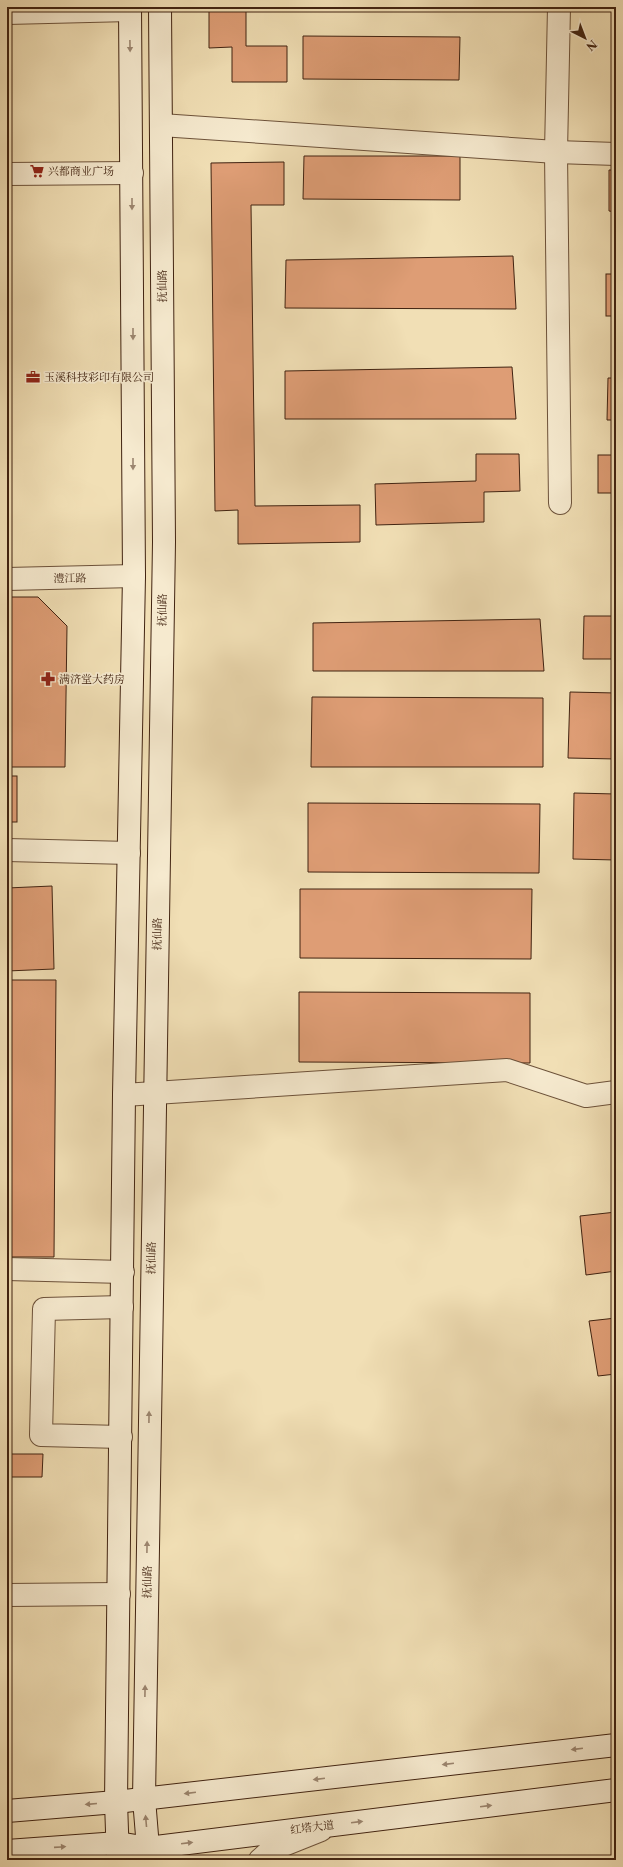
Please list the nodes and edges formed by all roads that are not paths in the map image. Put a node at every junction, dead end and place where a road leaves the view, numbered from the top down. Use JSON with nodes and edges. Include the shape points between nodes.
{"nodes":[{"id":1,"x":160,"y":7,"type":"edge"},
{"id":2,"x":559,"y":7,"type":"edge"},
{"id":3,"x":130,"y":9,"type":"edge"},
{"id":4,"x":7,"y":13,"type":"edge"},
{"id":5,"x":161,"y":124,"type":"junction"},
{"id":6,"x":556,"y":152,"type":"junction"},
{"id":7,"x":616,"y":154,"type":"edge"},
{"id":8,"x":132,"y":173,"type":"junction"},
{"id":9,"x":7,"y":174,"type":"edge"},
{"id":10,"x":560,"y":503,"type":"dead end"},
{"id":11,"x":134,"y":576,"type":"junction"},
{"id":12,"x":7,"y":579,"type":"edge"},
{"id":13,"x":7,"y":850,"type":"edge"},
{"id":14,"x":128,"y":853,"type":"junction"},
{"id":15,"x":616,"y":1092,"type":"edge"},
{"id":16,"x":154,"y":1093,"type":"junction"},
{"id":17,"x":124,"y":1095,"type":"junction"},
{"id":18,"x":7,"y":1269,"type":"edge"},
{"id":19,"x":123,"y":1272,"type":"junction"},
{"id":20,"x":122,"y":1307,"type":"junction"},
{"id":21,"x":121,"y":1438,"type":"junction"},
{"id":22,"x":119,"y":1594,"type":"junction"},
{"id":23,"x":7,"y":1595,"type":"edge"},
{"id":24,"x":616,"y":1745,"type":"edge"},
{"id":25,"x":616,"y":1790,"type":"edge"},
{"id":26,"x":144,"y":1799,"type":"junction"},
{"id":27,"x":116,"y":1802,"type":"junction"},
{"id":28,"x":7,"y":1811,"type":"edge"},
{"id":29,"x":334,"y":1825,"type":"junction"},
{"id":30,"x":7,"y":1851,"type":"edge"},
{"id":31,"x":118,"y":1852,"type":"edge"},
{"id":32,"x":148,"y":1854,"type":"edge"},
{"id":33,"x":260,"y":1860,"type":"edge"}],
"edges":[{"from":1,"to":5,"type":"main road","name":"抚仙路"},
{"from":2,"to":6,"type":"main road"},
{"from":3,"to":4,"type":"main road"},
{"from":3,"to":8,"type":"main road","one_way":true},
{"from":5,"to":6,"type":"main road"},
{"from":5,"to":16,"type":"main road","name":"抚仙路","via":[[164,542]]},
{"from":6,"to":7,"type":"main road"},
{"from":6,"to":10,"type":"main road"},
{"from":8,"to":9,"type":"main road"},
{"from":8,"to":11,"type":"main road","one_way":true},
{"from":11,"to":12,"type":"main road","name":"澧江路"},
{"from":11,"to":14,"type":"main road"},
{"from":13,"to":14,"type":"main road"},
{"from":14,"to":17,"type":"main road"},
{"from":15,"to":16,"type":"main road","via":[[586,1096],[507,1070]]},
{"from":16,"to":17,"type":"main road"},
{"from":26,"to":16,"type":"main road","name":"抚仙路","one_way":true},
{"from":17,"to":19,"type":"main road"},
{"from":18,"to":19,"type":"main road"},
{"from":19,"to":20,"type":"main road"},
{"from":20,"to":21,"type":"main road"},
{"from":20,"to":21,"type":"main road","via":[[44,1309],[41,1435]]},
{"from":21,"to":22,"type":"main road"},
{"from":22,"to":23,"type":"main road"},
{"from":22,"to":27,"type":"main road"},
{"from":24,"to":26,"type":"main road","one_way":true},
{"from":29,"to":25,"type":"main road","name":"红塔大道","one_way":true},
{"from":26,"to":27,"type":"main road"},
{"from":32,"to":26,"type":"main road","name":"抚仙路","one_way":true},
{"from":27,"to":28,"type":"main road","one_way":true},
{"from":27,"to":31,"type":"main road"},
{"from":32,"to":29,"type":"main road","name":"红塔大道","one_way":true},
{"from":29,"to":33,"type":"main road","via":[[271,1850]]},
{"from":30,"to":31,"type":"main road","name":"红塔大道","one_way":true},
{"from":31,"to":32,"type":"main road","name":"红塔大道"}]}
